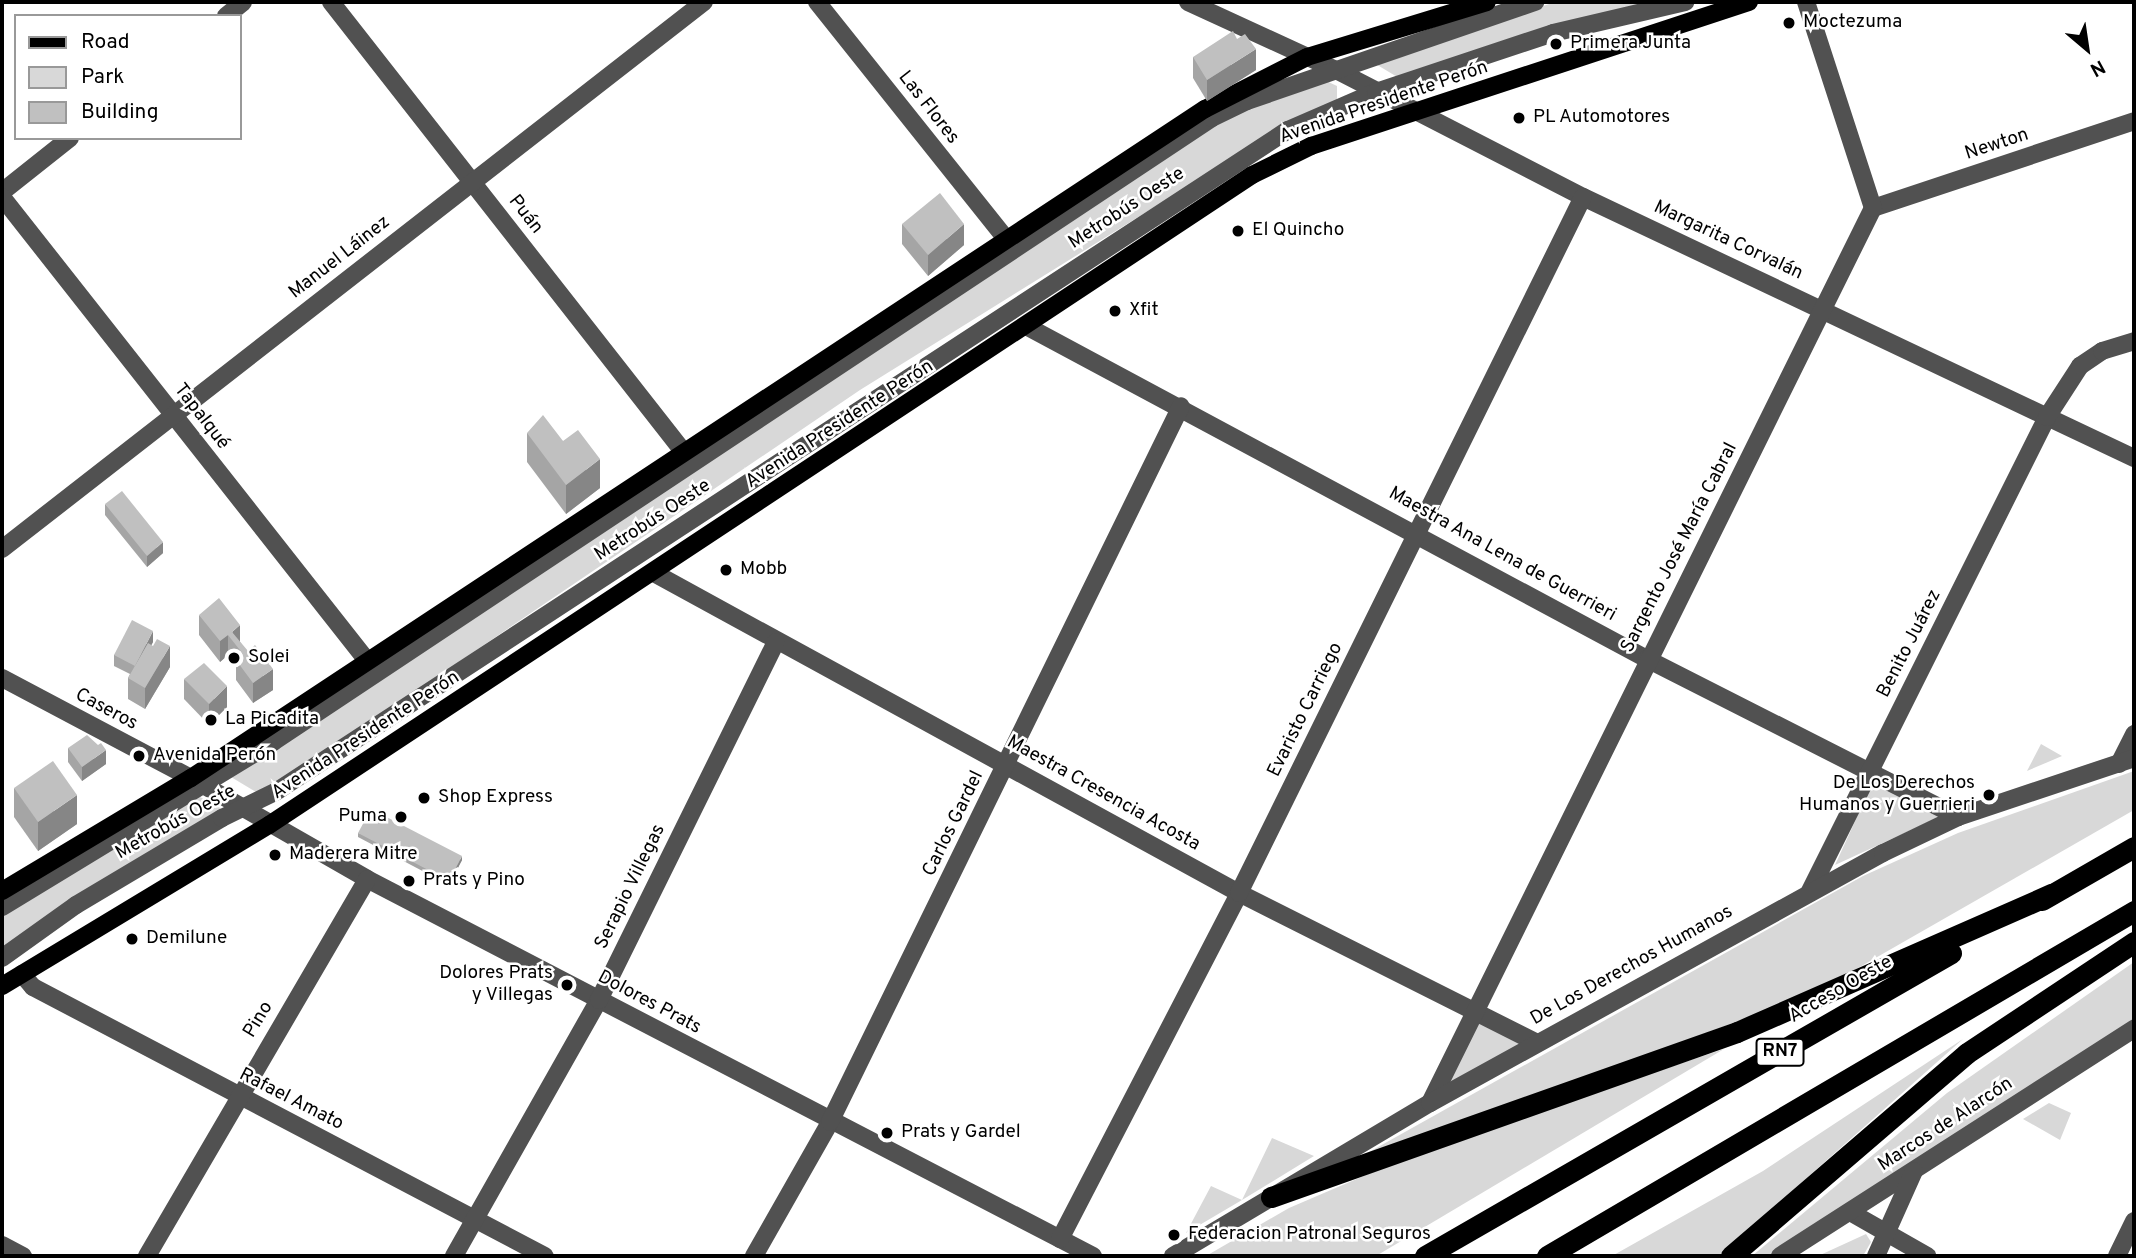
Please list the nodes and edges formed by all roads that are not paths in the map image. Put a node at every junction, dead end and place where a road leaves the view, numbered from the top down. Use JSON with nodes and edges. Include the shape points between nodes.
{"nodes":[{"id":1,"x":243,"y":2,"type":"edge"},
{"id":2,"x":331,"y":2,"type":"edge"},
{"id":3,"x":704,"y":2,"type":"edge"},
{"id":4,"x":817,"y":2,"type":"edge"},
{"id":5,"x":1188,"y":2,"type":"edge"},
{"id":6,"x":1487,"y":2,"type":"edge"},
{"id":7,"x":1535,"y":2,"type":"edge"},
{"id":8,"x":1685,"y":2,"type":"edge"},
{"id":9,"x":1749,"y":2,"type":"edge"},
{"id":10,"x":1806,"y":2,"type":"edge"},
{"id":11,"x":1468,"y":5,"type":"edge"},
{"id":12,"x":228,"y":14,"type":"edge"},
{"id":13,"x":1307,"y":57,"type":"junction"},
{"id":14,"x":1338,"y":71,"type":"junction"},
{"id":15,"x":1376,"y":92,"type":"junction"},
{"id":16,"x":1419,"y":112,"type":"junction"},
{"id":17,"x":2134,"y":121,"type":"edge"},
{"id":18,"x":68,"y":140,"type":"edge"},
{"id":19,"x":472,"y":182,"type":"junction"},
{"id":20,"x":2,"y":194,"type":"edge"},
{"id":21,"x":1583,"y":197,"type":"junction"},
{"id":22,"x":1873,"y":208,"type":"junction"},
{"id":23,"x":1007,"y":240,"type":"junction"},
{"id":24,"x":1824,"y":309,"type":"junction"},
{"id":25,"x":1028,"y":327,"type":"junction"},
{"id":26,"x":2134,"y":341,"type":"edge"},
{"id":27,"x":1181,"y":406,"type":"junction"},
{"id":28,"x":173,"y":416,"type":"junction"},
{"id":29,"x":2047,"y":417,"type":"junction"},
{"id":30,"x":686,"y":455,"type":"junction"},
{"id":31,"x":2134,"y":458,"type":"edge"},
{"id":32,"x":1418,"y":532,"type":"junction"},
{"id":33,"x":2,"y":549,"type":"edge"},
{"id":34,"x":654,"y":573,"type":"junction"},
{"id":35,"x":776,"y":642,"type":"junction"},
{"id":36,"x":1647,"y":659,"type":"junction"},
{"id":37,"x":368,"y":662,"type":"junction"},
{"id":38,"x":2,"y":678,"type":"edge"},
{"id":39,"x":2134,"y":734,"type":"edge"},
{"id":40,"x":2127,"y":761,"type":"edge"},
{"id":41,"x":1006,"y":765,"type":"junction"},
{"id":42,"x":1869,"y":772,"type":"junction"},
{"id":43,"x":198,"y":782,"type":"junction"},
{"id":44,"x":244,"y":809,"type":"junction"},
{"id":45,"x":1958,"y":817,"type":"junction"},
{"id":46,"x":269,"y":825,"type":"junction"},
{"id":47,"x":2134,"y":847,"type":"edge"},
{"id":48,"x":368,"y":879,"type":"junction"},
{"id":49,"x":2,"y":891,"type":"edge"},
{"id":50,"x":1810,"y":891,"type":"junction"},
{"id":51,"x":1239,"y":893,"type":"junction"},
{"id":52,"x":2052,"y":894,"type":"junction"},
{"id":53,"x":2,"y":907,"type":"edge"},
{"id":54,"x":2134,"y":911,"type":"edge"},
{"id":55,"x":2134,"y":942,"type":"edge"},
{"id":56,"x":2,"y":958,"type":"edge"},
{"id":57,"x":22,"y":974,"type":"junction"},
{"id":58,"x":2,"y":986,"type":"edge"},
{"id":59,"x":599,"y":1000,"type":"junction"},
{"id":60,"x":1474,"y":1012,"type":"junction"},
{"id":61,"x":2134,"y":1029,"type":"edge"},
{"id":62,"x":1537,"y":1043,"type":"junction"},
{"id":63,"x":239,"y":1097,"type":"junction"},
{"id":64,"x":1430,"y":1103,"type":"junction"},
{"id":65,"x":830,"y":1122,"type":"junction"},
{"id":66,"x":1914,"y":1171,"type":"junction"},
{"id":67,"x":1271,"y":1197,"type":"junction"},
{"id":68,"x":1850,"y":1212,"type":"junction"},
{"id":69,"x":476,"y":1219,"type":"junction"},
{"id":70,"x":2134,"y":1221,"type":"edge"},
{"id":71,"x":1887,"y":1234,"type":"junction"},
{"id":72,"x":1060,"y":1239,"type":"junction"},
{"id":73,"x":2,"y":1245,"type":"edge"},
{"id":74,"x":23,"y":1256,"type":"edge"},
{"id":75,"x":147,"y":1256,"type":"edge"},
{"id":76,"x":454,"y":1256,"type":"edge"},
{"id":77,"x":545,"y":1256,"type":"edge"},
{"id":78,"x":754,"y":1256,"type":"edge"},
{"id":79,"x":1093,"y":1256,"type":"edge"},
{"id":80,"x":1173,"y":1256,"type":"edge"},
{"id":81,"x":1426,"y":1256,"type":"edge"},
{"id":82,"x":1547,"y":1256,"type":"edge"},
{"id":83,"x":1731,"y":1256,"type":"edge"},
{"id":84,"x":1780,"y":1256,"type":"edge"},
{"id":85,"x":1877,"y":1256,"type":"edge"},
{"id":86,"x":1927,"y":1256,"type":"edge"},
{"id":87,"x":2117,"y":1256,"type":"edge"}],
"edges":[{"from":1,"to":12,"type":"street"},
{"from":2,"to":19,"type":"street","name":"Puán"},
{"from":3,"to":19,"type":"street","name":"Manuel Láinez"},
{"from":4,"to":23,"type":"street","name":"Las Flores"},
{"from":5,"to":13,"type":"street"},
{"from":6,"to":11,"type":"main road"},
{"from":7,"to":14,"type":"street","name":"Metrobús Oeste"},
{"from":8,"to":15,"type":"street","name":"Metrobús Oeste","via":[[1578,25]]},
{"from":9,"to":16,"type":"main road","name":"Avenida Presidente Perón"},
{"from":10,"to":22,"type":"street"},
{"from":11,"to":13,"type":"main road"},
{"from":13,"to":14,"type":"street","name":"Margarita Corvalán"},
{"from":13,"to":23,"type":"main road","via":[[1205,109]]},
{"from":14,"to":15,"type":"street","name":"Margarita Corvalán"},
{"from":14,"to":43,"type":"street","name":"Metrobús Oeste","via":[[1247,101],[1212,118]]},
{"from":15,"to":16,"type":"street","name":"Margarita Corvalán"},
{"from":15,"to":44,"type":"street","name":"Metrobús Oeste","via":[[1277,136]]},
{"from":16,"to":21,"type":"street","name":"Margarita Corvalán"},
{"from":16,"to":25,"type":"main road","name":"Avenida Presidente Perón","via":[[1311,146],[1263,169]]},
{"from":17,"to":22,"type":"street","name":"Newton"},
{"from":18,"to":20,"type":"street"},
{"from":19,"to":28,"type":"street","name":"Manuel Láinez"},
{"from":19,"to":30,"type":"street","name":"Puán"},
{"from":20,"to":28,"type":"street","name":"Tapalqué"},
{"from":21,"to":24,"type":"street","name":"Margarita Corvalán"},
{"from":21,"to":32,"type":"street","name":"Evaristo Carriego"},
{"from":22,"to":24,"type":"street","name":"Sargento José María Cabral"},
{"from":23,"to":30,"type":"main road"},
{"from":24,"to":29,"type":"street","name":"Margarita Corvalán"},
{"from":24,"to":36,"type":"street","name":"Sargento José María Cabral"},
{"from":25,"to":27,"type":"street","name":"Maestra Ana Lena de Guerrieri"},
{"from":25,"to":34,"type":"main road","name":"Avenida Presidente Perón"},
{"from":26,"to":29,"type":"street","name":"Benito Juárez","via":[[2102,351],[2080,366]]},
{"from":27,"to":32,"type":"street","name":"Maestra Ana Lena de Guerrieri"},
{"from":27,"to":41,"type":"street","name":"Carlos Gardel"},
{"from":28,"to":33,"type":"street","name":"Manuel Láinez"},
{"from":28,"to":37,"type":"street","name":"Tapalqué"},
{"from":29,"to":31,"type":"street","name":"Margarita Corvalán"},
{"from":29,"to":42,"type":"street","name":"Benito Juárez"},
{"from":30,"to":37,"type":"main road"},
{"from":32,"to":36,"type":"street","name":"Maestra Ana Lena de Guerrieri"},
{"from":32,"to":51,"type":"street","name":"Evaristo Carriego"},
{"from":34,"to":35,"type":"street","name":"Maestra Cresencia Acosta"},
{"from":34,"to":46,"type":"main road","name":"Avenida Presidente Perón"},
{"from":35,"to":41,"type":"street","name":"Maestra Cresencia Acosta"},
{"from":35,"to":59,"type":"street","name":"Serapio Villegas"},
{"from":36,"to":42,"type":"street","name":"Maestra Ana Lena de Guerrieri"},
{"from":36,"to":60,"type":"street","name":"Sargento José María Cabral"},
{"from":37,"to":43,"type":"main road"},
{"from":38,"to":43,"type":"street","name":"Caseros"},
{"from":39,"to":40,"type":"street"},
{"from":40,"to":45,"type":"street","name":"De Los Derechos Humanos"},
{"from":41,"to":51,"type":"street","name":"Maestra Cresencia Acosta"},
{"from":41,"to":65,"type":"street","name":"Carlos Gardel"},
{"from":42,"to":45,"type":"street","name":"Maestra Ana Lena de Guerrieri"},
{"from":42,"to":50,"type":"street","name":"Benito Juárez"},
{"from":43,"to":44,"type":"street","name":"Dolores Prats"},
{"from":43,"to":49,"type":"main road"},
{"from":43,"to":53,"type":"street","name":"Metrobús Oeste"},
{"from":44,"to":46,"type":"street","name":"Dolores Prats"},
{"from":44,"to":56,"type":"street","name":"Metrobús Oeste","via":[[76,905]]},
{"from":45,"to":50,"type":"street","name":"De Los Derechos Humanos"},
{"from":46,"to":48,"type":"street","name":"Dolores Prats"},
{"from":46,"to":57,"type":"main road","name":"Avenida Presidente Perón"},
{"from":47,"to":52,"type":"highway","name":"Acceso Oeste","number":"RN7"},
{"from":48,"to":59,"type":"street","name":"Dolores Prats"},
{"from":48,"to":63,"type":"street","name":"Pino"},
{"from":50,"to":62,"type":"street","name":"De Los Derechos Humanos"},
{"from":51,"to":60,"type":"street","name":"Maestra Cresencia Acosta"},
{"from":51,"to":72,"type":"street","name":"Evaristo Carriego"},
{"from":52,"to":67,"type":"highway","via":[[1737,1032]]},
{"from":52,"to":81,"type":"highway","name":"Acceso Oeste","number":"RN7"},
{"from":54,"to":82,"type":"highway"},
{"from":55,"to":83,"type":"highway","via":[[1967,1053]]},
{"from":57,"to":58,"type":"main road","name":"Avenida Presidente Perón"},
{"from":57,"to":63,"type":"street","name":"Rafael Amato","via":[[33,987]]},
{"from":59,"to":65,"type":"street","name":"Dolores Prats"},
{"from":59,"to":69,"type":"street","name":"Serapio Villegas"},
{"from":60,"to":62,"type":"street","name":"Maestra Cresencia Acosta"},
{"from":60,"to":64,"type":"street","name":"Sargento José María Cabral"},
{"from":61,"to":66,"type":"street","name":"Marcos de Alarcón"},
{"from":62,"to":64,"type":"street","name":"De Los Derechos Humanos"},
{"from":63,"to":69,"type":"street","name":"Rafael Amato"},
{"from":63,"to":75,"type":"street","name":"Pino"},
{"from":64,"to":67,"type":"street","name":"De Los Derechos Humanos"},
{"from":65,"to":72,"type":"street","name":"Dolores Prats"},
{"from":65,"to":78,"type":"street","name":"Carlos Gardel"},
{"from":66,"to":68,"type":"street","name":"Marcos de Alarcón"},
{"from":66,"to":71,"type":"street"},
{"from":67,"to":80,"type":"street","name":"De Los Derechos Humanos"},
{"from":68,"to":71,"type":"street"},
{"from":68,"to":84,"type":"street","name":"Marcos de Alarcón"},
{"from":69,"to":76,"type":"street","name":"Serapio Villegas"},
{"from":69,"to":77,"type":"street","name":"Rafael Amato"},
{"from":70,"to":87,"type":"street"},
{"from":71,"to":85,"type":"street"},
{"from":71,"to":86,"type":"street"},
{"from":72,"to":79,"type":"street","name":"Dolores Prats"},
{"from":73,"to":74,"type":"street"}]}
